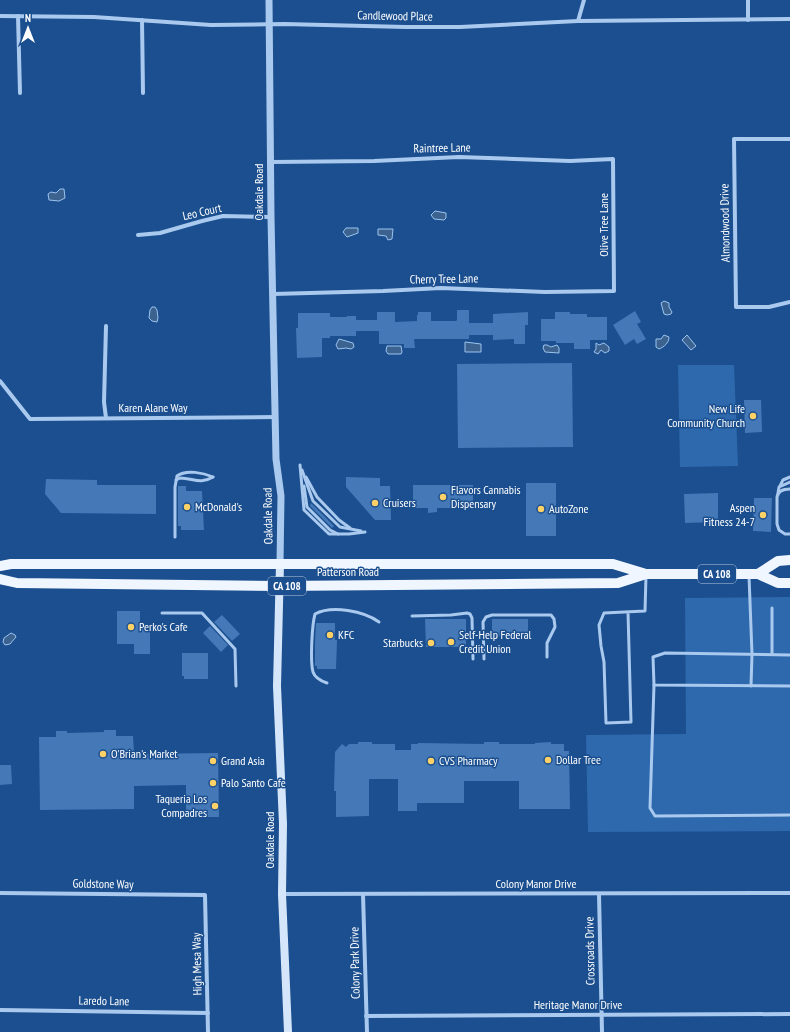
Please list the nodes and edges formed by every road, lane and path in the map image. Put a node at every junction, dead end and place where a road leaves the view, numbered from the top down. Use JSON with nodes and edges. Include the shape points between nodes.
{"nodes":[{"id":1,"x":269,"y":0,"type":"edge"},
{"id":2,"x":584,"y":0,"type":"edge"},
{"id":3,"x":748,"y":0,"type":"edge"},
{"id":4,"x":0,"y":16,"type":"edge"},
{"id":5,"x":18,"y":16,"type":"junction"},
{"id":6,"x":790,"y":19,"type":"edge"},
{"id":7,"x":142,"y":20,"type":"junction"},
{"id":8,"x":748,"y":20,"type":"junction"},
{"id":9,"x":578,"y":21,"type":"junction"},
{"id":10,"x":269,"y":25,"type":"junction"},
{"id":11,"x":20,"y":93,"type":"dead end"},
{"id":12,"x":143,"y":93,"type":"dead end"},
{"id":13,"x":790,"y":139,"type":"edge"},
{"id":14,"x":613,"y":159,"type":"joint"},
{"id":15,"x":271,"y":162,"type":"junction"},
{"id":16,"x":271,"y":217,"type":"junction"},
{"id":17,"x":138,"y":235,"type":"dead end"},
{"id":18,"x":614,"y":291,"type":"joint"},
{"id":19,"x":273,"y":294,"type":"junction"},
{"id":20,"x":790,"y":302,"type":"edge"},
{"id":21,"x":106,"y":326,"type":"dead end"},
{"id":22,"x":0,"y":381,"type":"edge"},
{"id":23,"x":276,"y":417,"type":"junction"},
{"id":24,"x":106,"y":418,"type":"junction"},
{"id":25,"x":790,"y":477,"type":"edge"},
{"id":26,"x":176,"y":480,"type":"junction"},
{"id":27,"x":790,"y":482,"type":"edge"},
{"id":28,"x":779,"y":487,"type":"junction"},
{"id":29,"x":790,"y":489,"type":"edge"},
{"id":30,"x":777,"y":495,"type":"junction"},
{"id":31,"x":339,"y":534,"type":"joint"},
{"id":32,"x":790,"y":534,"type":"edge"},
{"id":33,"x":175,"y":537,"type":"dead end"},
{"id":34,"x":790,"y":560,"type":"edge"},
{"id":35,"x":280,"y":564,"type":"junction"},
{"id":36,"x":0,"y":566,"type":"edge"},
{"id":37,"x":646,"y":574,"type":"junction"},
{"id":38,"x":753,"y":574,"type":"junction"},
{"id":39,"x":0,"y":579,"type":"edge"},
{"id":40,"x":790,"y":583,"type":"edge"},
{"id":41,"x":279,"y":586,"type":"junction"},
{"id":42,"x":772,"y":608,"type":"dead end"},
{"id":43,"x":628,"y":612,"type":"junction"},
{"id":44,"x":162,"y":613,"type":"dead end"},
{"id":45,"x":412,"y":616,"type":"dead end"},
{"id":46,"x":379,"y":622,"type":"dead end"},
{"id":47,"x":752,"y":654,"type":"junction"},
{"id":48,"x":772,"y":654,"type":"junction"},
{"id":49,"x":790,"y":655,"type":"edge"},
{"id":50,"x":547,"y":657,"type":"dead end"},
{"id":51,"x":473,"y":659,"type":"dead end"},
{"id":52,"x":484,"y":659,"type":"dead end"},
{"id":53,"x":327,"y":683,"type":"dead end"},
{"id":54,"x":654,"y":685,"type":"junction"},
{"id":55,"x":236,"y":686,"type":"dead end"},
{"id":56,"x":751,"y":686,"type":"junction"},
{"id":57,"x":790,"y":686,"type":"edge"},
{"id":58,"x":790,"y":815,"type":"edge"},
{"id":59,"x":0,"y":893,"type":"edge"},
{"id":60,"x":790,"y":893,"type":"edge"},
{"id":61,"x":282,"y":894,"type":"junction"},
{"id":62,"x":363,"y":894,"type":"junction"},
{"id":63,"x":600,"y":894,"type":"junction"},
{"id":64,"x":205,"y":895,"type":"joint"},
{"id":65,"x":0,"y":1010,"type":"edge"},
{"id":66,"x":208,"y":1013,"type":"junction"},
{"id":67,"x":790,"y":1014,"type":"edge"},
{"id":68,"x":601,"y":1015,"type":"junction"},
{"id":69,"x":366,"y":1016,"type":"junction"},
{"id":70,"x":208,"y":1032,"type":"edge"},
{"id":71,"x":288,"y":1032,"type":"edge"},
{"id":72,"x":367,"y":1032,"type":"edge"},
{"id":73,"x":602,"y":1032,"type":"edge"}],
"edges":[{"from":1,"to":10,"type":"street","name":"Oakdale Road"},
{"from":2,"to":9,"type":"street"},
{"from":3,"to":8,"type":"street"},
{"from":4,"to":5,"type":"street","name":"Candlewood Place"},
{"from":5,"to":7,"type":"street","name":"Candlewood Place"},
{"from":5,"to":11,"type":"street"},
{"from":6,"to":8,"type":"street","name":"Candlewood Place"},
{"from":7,"to":10,"type":"street","name":"Candlewood Place","via":[[211,25]]},
{"from":7,"to":12,"type":"street"},
{"from":8,"to":9,"type":"street","name":"Candlewood Place"},
{"from":9,"to":10,"type":"street","name":"Candlewood Place","via":[[460,27]]},
{"from":10,"to":15,"type":"street","name":"Oakdale Road"},
{"from":13,"to":20,"type":"street","name":"Almondwood Drive","via":[[734,139],[736,306],[769,306]]},
{"from":14,"to":15,"type":"street","name":"Raintree Lane","via":[[570,161],[459,157]]},
{"from":14,"to":18,"type":"street","name":"Olive Tree Lane"},
{"from":15,"to":16,"type":"street","name":"Oakdale Road"},
{"from":16,"to":17,"type":"street","name":"Leo Court","via":[[223,216],[160,233]]},
{"from":16,"to":19,"type":"street","name":"Oakdale Road"},
{"from":18,"to":19,"type":"street","name":"Cherry Tree Lane","via":[[545,292],[441,288]]},
{"from":19,"to":23,"type":"street","name":"Oakdale Road"},
{"from":21,"to":24,"type":"street"},
{"from":22,"to":24,"type":"street","name":"Karen Alane Way","via":[[30,418]]},
{"from":23,"to":24,"type":"street","name":"Karen Alane Way"},
{"from":23,"to":35,"type":"street","name":"Oakdale Road","via":[[276,459],[281,496]]},
{"from":25,"to":28,"type":"lane","via":[[783,480]]},
{"from":26,"to":26,"type":"lane","via":[[180,474],[185,473],[213,477],[207,481],[180,478]]},
{"from":26,"to":33,"type":"lane"},
{"from":27,"to":28,"type":"lane"},
{"from":28,"to":30,"type":"lane"},
{"from":29,"to":30,"type":"lane"},
{"from":30,"to":32,"type":"lane","via":[[778,527],[782,533]]},
{"from":31,"to":31,"type":"lane","via":[[329,534],[304,510],[300,465],[313,501],[340,527],[365,532]]},
{"from":34,"to":38,"type":"main road","via":[[778,561]]},
{"from":35,"to":36,"type":"main road","name":"Patterson Road","number":"CA 108"},
{"from":35,"to":37,"type":"main road","name":"Patterson Road","number":"CA 108","via":[[613,564]]},
{"from":35,"to":41,"type":"main road","name":"Oakdale Road"},
{"from":37,"to":38,"type":"main road","name":"Patterson Road","number":"CA 108"},
{"from":37,"to":41,"type":"main road","name":"Patterson Road","number":"CA 108","via":[[618,583]]},
{"from":37,"to":43,"type":"lane","via":[[644,611]]},
{"from":38,"to":40,"type":"main road","name":"Patterson Road","number":"CA 108","via":[[778,583]]},
{"from":38,"to":47,"type":"lane"},
{"from":39,"to":41,"type":"main road","name":"Patterson Road","number":"CA 108","via":[[17,583]]},
{"from":41,"to":61,"type":"main road","name":"Oakdale Road","via":[[277,686],[283,824]]},
{"from":42,"to":48,"type":"lane"},
{"from":43,"to":43,"type":"lane","via":[[604,613],[599,625],[604,662],[606,723],[631,722]]},
{"from":44,"to":55,"type":"lane","via":[[202,613],[235,650]]},
{"from":45,"to":51,"type":"lane","via":[[470,614]]},
{"from":46,"to":53,"type":"lane","via":[[355,612],[325,611],[315,614],[312,639],[313,672],[319,681]]},
{"from":47,"to":48,"type":"lane"},
{"from":47,"to":54,"type":"lane","via":[[665,653],[653,657]]},
{"from":47,"to":56,"type":"lane"},
{"from":48,"to":49,"type":"lane"},
{"from":50,"to":52,"type":"lane","via":[[547,643],[555,627],[551,615],[492,615],[486,617],[483,622]]},
{"from":54,"to":56,"type":"lane"},
{"from":54,"to":58,"type":"lane","via":[[650,808],[656,816]]},
{"from":56,"to":57,"type":"lane"},
{"from":59,"to":64,"type":"street","name":"Goldstone Way"},
{"from":60,"to":63,"type":"street","name":"Colony Manor Drive"},
{"from":61,"to":62,"type":"street","name":"Colony Manor Drive"},
{"from":61,"to":71,"type":"main road","name":"Oakdale Road"},
{"from":62,"to":63,"type":"street","name":"Colony Manor Drive"},
{"from":62,"to":69,"type":"street","name":"Colony Park Drive"},
{"from":63,"to":68,"type":"street","name":"Crossroads Drive"},
{"from":64,"to":66,"type":"street","name":"High Mesa Way"},
{"from":65,"to":66,"type":"street","name":"Laredo Lane"},
{"from":66,"to":70,"type":"street","name":"High Mesa Way"},
{"from":67,"to":68,"type":"street","name":"Heritage Manor Drive"},
{"from":68,"to":69,"type":"street","name":"Heritage Manor Drive"},
{"from":68,"to":73,"type":"street","name":"Crossroads Drive"},
{"from":69,"to":72,"type":"street","name":"Colony Park Drive"}]}
